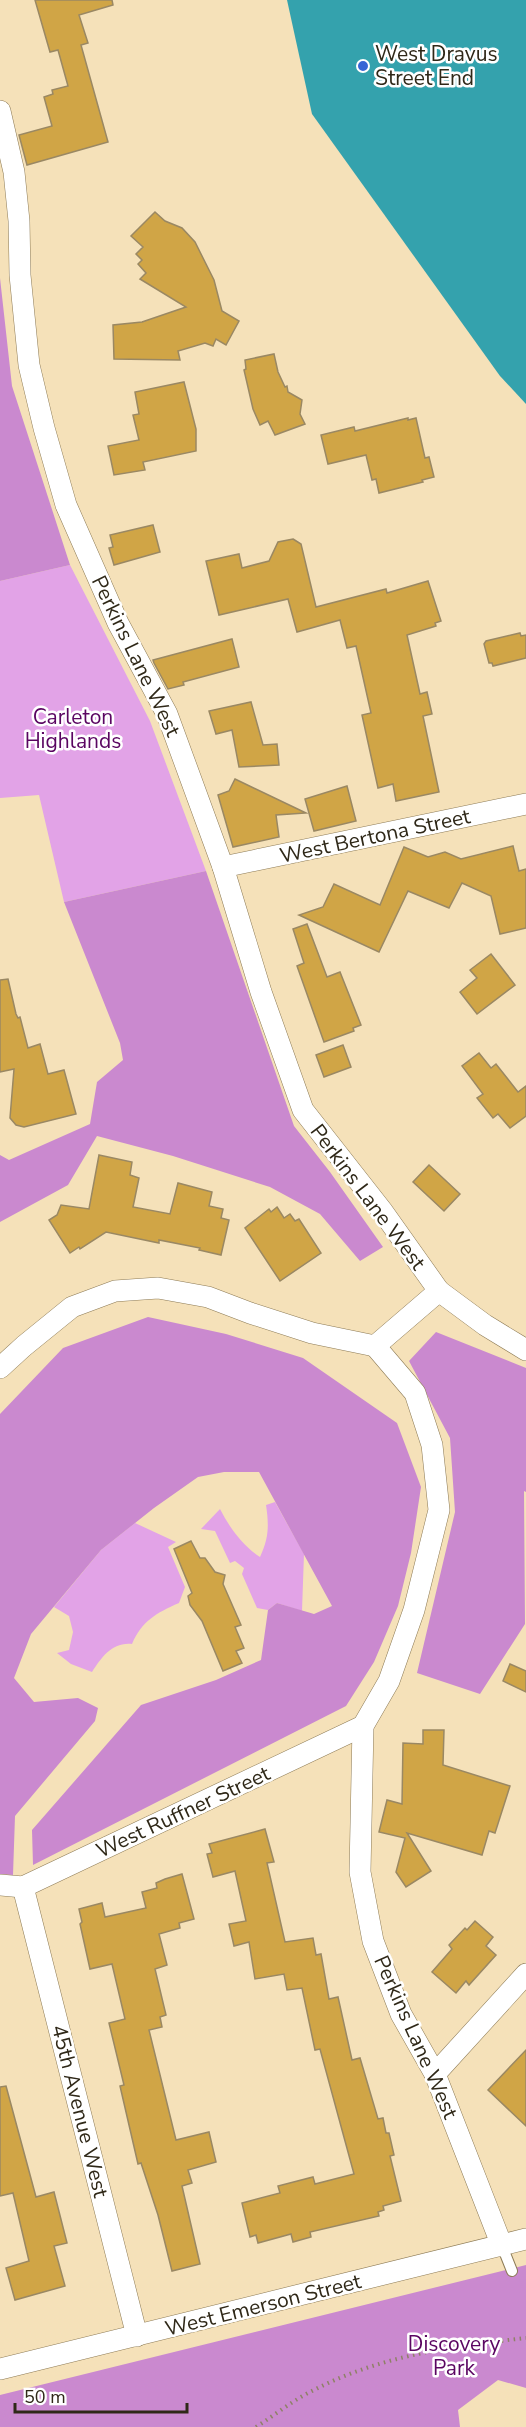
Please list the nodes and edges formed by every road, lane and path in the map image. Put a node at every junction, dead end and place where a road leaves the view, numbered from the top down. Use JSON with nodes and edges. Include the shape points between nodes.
{"nodes":[{"id":1,"x":0,"y":111,"type":"edge"},
{"id":2,"x":526,"y":804,"type":"edge"},
{"id":3,"x":223,"y":867,"type":"junction"},
{"id":4,"x":439,"y":1291,"type":"junction"},
{"id":5,"x":375,"y":1346,"type":"junction"},
{"id":6,"x":526,"y":1350,"type":"edge"},
{"id":7,"x":0,"y":1368,"type":"edge"},
{"id":8,"x":363,"y":1726,"type":"junction"},
{"id":9,"x":0,"y":1886,"type":"edge"},
{"id":10,"x":23,"y":1887,"type":"junction"},
{"id":11,"x":526,"y":1974,"type":"edge"},
{"id":12,"x":435,"y":2074,"type":"junction"},
{"id":13,"x":526,"y":2240,"type":"edge"},
{"id":14,"x":502,"y":2246,"type":"junction"},
{"id":15,"x":512,"y":2271,"type":"dead end"},
{"id":16,"x":137,"y":2336,"type":"junction"},
{"id":17,"x":526,"y":2338,"type":"edge"},
{"id":18,"x":0,"y":2369,"type":"edge"},
{"id":19,"x":256,"y":2427,"type":"edge"}],
"edges":[{"from":1,"to":3,"type":"street","name":"Perkins Lane West","via":[[14,172],[29,365],[60,483],[118,623],[167,714]]},
{"from":2,"to":3,"type":"street","name":"West Bertona Street"},
{"from":3,"to":4,"type":"street","name":"Perkins Lane West","via":[[303,1110]]},
{"from":4,"to":5,"type":"street","name":"Perkins Lane West"},
{"from":4,"to":6,"type":"street"},
{"from":5,"to":7,"type":"street","via":[[312,1334],[208,1297],[158,1288],[115,1291],[72,1307]]},
{"from":5,"to":8,"type":"street","name":"Perkins Lane West","via":[[415,1393],[432,1444],[439,1510],[414,1611],[389,1681]]},
{"from":8,"to":10,"type":"street","name":"West Ruffner Street"},
{"from":8,"to":12,"type":"street","name":"Perkins Lane West","via":[[360,1872],[373,1941],[401,2014]]},
{"from":9,"to":10,"type":"street","name":"West Ruffner Street"},
{"from":10,"to":16,"type":"street","name":"45th Avenue West"},
{"from":11,"to":12,"type":"street"},
{"from":12,"to":14,"type":"street","name":"Perkins Lane West"},
{"from":13,"to":14,"type":"street","name":"West Emerson Street"},
{"from":14,"to":15,"type":"lane"},
{"from":14,"to":16,"type":"street","name":"West Emerson Street"},
{"from":16,"to":18,"type":"street","name":"West Emerson Street"},
{"from":17,"to":19,"type":"path","via":[[417,2354],[357,2370],[312,2390]]}]}
